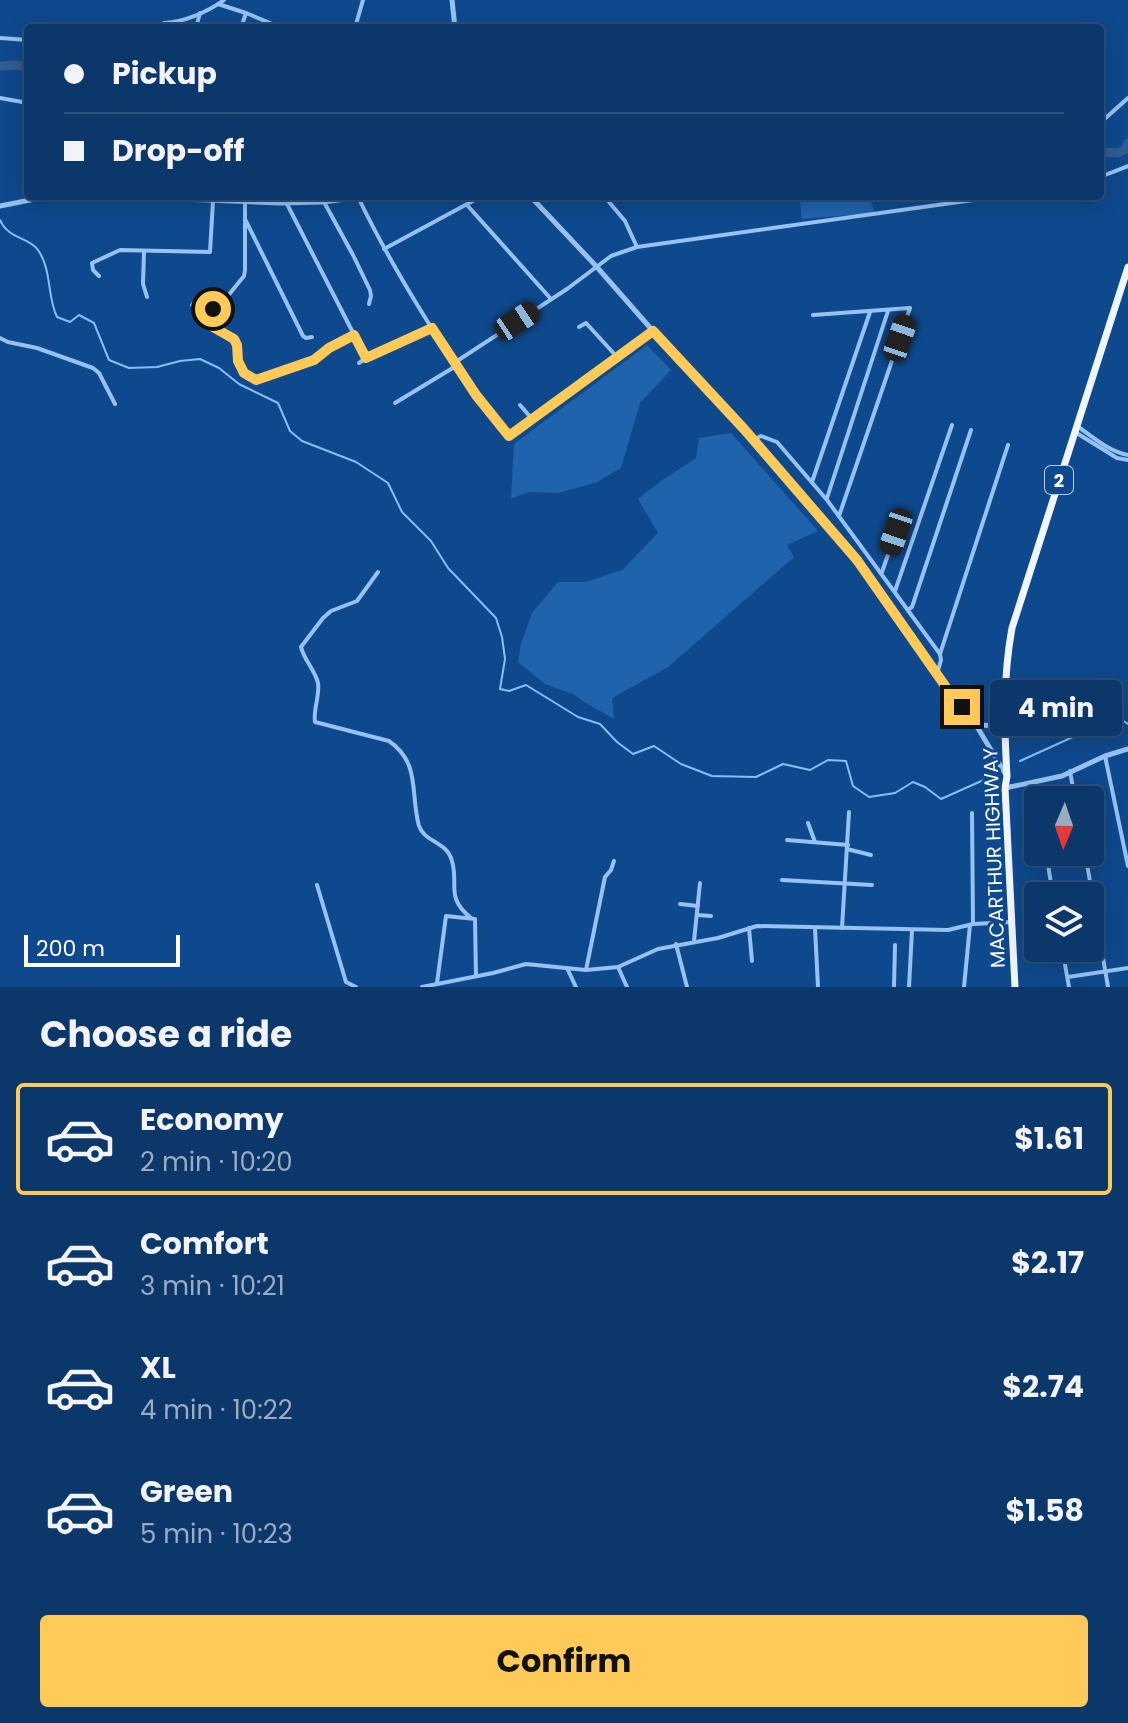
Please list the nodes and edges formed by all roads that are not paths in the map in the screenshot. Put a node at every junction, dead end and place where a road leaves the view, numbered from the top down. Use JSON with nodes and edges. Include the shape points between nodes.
{"nodes":[{"id":1,"x":224,"y":0,"type":"edge"},
{"id":2,"x":363,"y":0,"type":"edge"},
{"id":3,"x":452,"y":0,"type":"edge"},
{"id":4,"x":218,"y":4,"type":"junction"},
{"id":5,"x":200,"y":13,"type":"junction"},
{"id":6,"x":246,"y":13,"type":"junction"},
{"id":7,"x":164,"y":23,"type":"dead end"},
{"id":8,"x":197,"y":24,"type":"edge"},
{"id":9,"x":242,"y":24,"type":"edge"},
{"id":10,"x":272,"y":24,"type":"edge"},
{"id":11,"x":356,"y":24,"type":"edge"},
{"id":12,"x":455,"y":24,"type":"edge"},
{"id":13,"x":0,"y":38,"type":"edge"},
{"id":14,"x":24,"y":40,"type":"edge"},
{"id":15,"x":0,"y":98,"type":"edge"},
{"id":16,"x":1128,"y":98,"type":"edge"},
{"id":17,"x":24,"y":102,"type":"edge"},
{"id":18,"x":1104,"y":119,"type":"edge"},
{"id":19,"x":1128,"y":166,"type":"edge"},
{"id":20,"x":1104,"y":175,"type":"edge"},
{"id":21,"x":24,"y":200,"type":"edge"},
{"id":22,"x":206,"y":200,"type":"edge"},
{"id":23,"x":248,"y":200,"type":"edge"},
{"id":24,"x":282,"y":200,"type":"edge"},
{"id":25,"x":298,"y":200,"type":"edge"},
{"id":26,"x":309,"y":200,"type":"edge"},
{"id":27,"x":339,"y":200,"type":"edge"},
{"id":28,"x":365,"y":200,"type":"edge"},
{"id":29,"x":475,"y":200,"type":"edge"},
{"id":30,"x":534,"y":200,"type":"edge"},
{"id":31,"x":607,"y":200,"type":"edge"},
{"id":32,"x":973,"y":200,"type":"edge"},
{"id":33,"x":213,"y":201,"type":"junction"},
{"id":34,"x":323,"y":202,"type":"junction"},
{"id":35,"x":284,"y":203,"type":"junction"},
{"id":36,"x":467,"y":205,"type":"junction"},
{"id":37,"x":0,"y":206,"type":"edge"},
{"id":38,"x":245,"y":219,"type":"junction"},
{"id":39,"x":637,"y":247,"type":"junction"},
{"id":40,"x":384,"y":249,"type":"junction"},
{"id":41,"x":144,"y":251,"type":"junction"},
{"id":42,"x":596,"y":266,"type":"junction"},
{"id":43,"x":1128,"y":267,"type":"edge"},
{"id":44,"x":99,"y":276,"type":"dead end"},
{"id":45,"x":147,"y":297,"type":"dead end"},
{"id":46,"x":551,"y":299,"type":"junction"},
{"id":47,"x":369,"y":304,"type":"dead end"},
{"id":48,"x":192,"y":305,"type":"dead end"},
{"id":49,"x":214,"y":309,"type":"junction"},
{"id":50,"x":888,"y":311,"type":"junction"},
{"id":51,"x":870,"y":312,"type":"junction"},
{"id":52,"x":813,"y":315,"type":"dead end"},
{"id":53,"x":579,"y":327,"type":"dead end"},
{"id":54,"x":432,"y":328,"type":"junction"},
{"id":55,"x":653,"y":331,"type":"junction"},
{"id":56,"x":354,"y":335,"type":"junction"},
{"id":57,"x":312,"y":337,"type":"dead end"},
{"id":58,"x":0,"y":338,"type":"edge"},
{"id":59,"x":366,"y":358,"type":"junction"},
{"id":60,"x":618,"y":358,"type":"junction"},
{"id":61,"x":359,"y":363,"type":"dead end"},
{"id":62,"x":455,"y":365,"type":"junction"},
{"id":63,"x":395,"y":403,"type":"dead end"},
{"id":64,"x":115,"y":404,"type":"dead end"},
{"id":65,"x":520,"y":405,"type":"dead end"},
{"id":66,"x":533,"y":420,"type":"junction"},
{"id":67,"x":952,"y":425,"type":"dead end"},
{"id":68,"x":1076,"y":429,"type":"junction"},
{"id":69,"x":971,"y":430,"type":"dead end"},
{"id":70,"x":753,"y":440,"type":"junction"},
{"id":71,"x":1008,"y":445,"type":"dead end"},
{"id":72,"x":1128,"y":458,"type":"edge"},
{"id":73,"x":812,"y":482,"type":"junction"},
{"id":74,"x":827,"y":500,"type":"junction"},
{"id":75,"x":903,"y":512,"type":"dead end"},
{"id":76,"x":839,"y":516,"type":"junction"},
{"id":77,"x":378,"y":572,"type":"dead end"},
{"id":78,"x":882,"y":572,"type":"junction"},
{"id":79,"x":895,"y":591,"type":"junction"},
{"id":80,"x":909,"y":609,"type":"junction"},
{"id":81,"x":940,"y":654,"type":"junction"},
{"id":82,"x":937,"y":674,"type":"junction"},
{"id":83,"x":976,"y":725,"type":"junction"},
{"id":84,"x":1005,"y":726,"type":"junction"},
{"id":85,"x":1128,"y":749,"type":"edge"},
{"id":86,"x":1105,"y":756,"type":"junction"},
{"id":87,"x":1070,"y":771,"type":"junction"},
{"id":88,"x":1007,"y":776,"type":"junction"},
{"id":89,"x":1033,"y":783,"type":"junction"},
{"id":90,"x":1034,"y":786,"type":"edge"},
{"id":91,"x":1073,"y":786,"type":"edge"},
{"id":92,"x":1005,"y":788,"type":"junction"},
{"id":93,"x":849,"y":812,"type":"dead end"},
{"id":94,"x":972,"y":813,"type":"dead end"},
{"id":95,"x":808,"y":823,"type":"dead end"},
{"id":96,"x":787,"y":840,"type":"dead end"},
{"id":97,"x":815,"y":842,"type":"junction"},
{"id":98,"x":848,"y":847,"type":"junction"},
{"id":99,"x":871,"y":855,"type":"dead end"},
{"id":100,"x":614,"y":861,"type":"dead end"},
{"id":101,"x":1087,"y":866,"type":"edge"},
{"id":102,"x":1128,"y":866,"type":"edge"},
{"id":103,"x":782,"y":880,"type":"dead end"},
{"id":104,"x":700,"y":883,"type":"dead end"},
{"id":105,"x":317,"y":885,"type":"dead end"},
{"id":106,"x":846,"y":885,"type":"junction"},
{"id":107,"x":872,"y":885,"type":"dead end"},
{"id":108,"x":680,"y":904,"type":"dead end"},
{"id":109,"x":698,"y":906,"type":"junction"},
{"id":110,"x":697,"y":915,"type":"junction"},
{"id":111,"x":711,"y":916,"type":"dead end"},
{"id":112,"x":471,"y":918,"type":"junction"},
{"id":113,"x":1012,"y":922,"type":"junction"},
{"id":114,"x":971,"y":924,"type":"junction"},
{"id":115,"x":749,"y":928,"type":"junction"},
{"id":116,"x":815,"y":928,"type":"junction"},
{"id":117,"x":842,"y":928,"type":"junction"},
{"id":118,"x":912,"y":930,"type":"junction"},
{"id":119,"x":694,"y":941,"type":"junction"},
{"id":120,"x":676,"y":944,"type":"junction"},
{"id":121,"x":895,"y":945,"type":"dead end"},
{"id":122,"x":752,"y":961,"type":"dead end"},
{"id":123,"x":1065,"y":962,"type":"edge"},
{"id":124,"x":618,"y":967,"type":"junction"},
{"id":125,"x":567,"y":968,"type":"junction"},
{"id":126,"x":1128,"y":968,"type":"edge"},
{"id":127,"x":586,"y":970,"type":"junction"},
{"id":128,"x":1105,"y":971,"type":"junction"},
{"id":129,"x":476,"y":976,"type":"junction"},
{"id":130,"x":1068,"y":977,"type":"junction"},
{"id":131,"x":436,"y":984,"type":"junction"},
{"id":132,"x":356,"y":987,"type":"edge"},
{"id":133,"x":422,"y":987,"type":"edge"},
{"id":134,"x":576,"y":987,"type":"edge"},
{"id":135,"x":627,"y":987,"type":"edge"},
{"id":136,"x":687,"y":987,"type":"edge"},
{"id":137,"x":818,"y":987,"type":"edge"},
{"id":138,"x":894,"y":987,"type":"edge"},
{"id":139,"x":909,"y":987,"type":"edge"},
{"id":140,"x":964,"y":987,"type":"edge"},
{"id":141,"x":1015,"y":987,"type":"edge"},
{"id":142,"x":1069,"y":987,"type":"edge"},
{"id":143,"x":1108,"y":987,"type":"edge"}],
"edges":[{"from":1,"to":4,"type":"street"},
{"from":2,"to":11,"type":"street"},
{"from":3,"to":12,"type":"street"},
{"from":4,"to":5,"type":"street"},
{"from":4,"to":6,"type":"street"},
{"from":5,"to":7,"type":"street"},
{"from":5,"to":8,"type":"street"},
{"from":6,"to":9,"type":"street"},
{"from":6,"to":10,"type":"street"},
{"from":13,"to":14,"type":"street"},
{"from":15,"to":17,"type":"street"},
{"from":16,"to":18,"type":"street"},
{"from":19,"to":20,"type":"street"},
{"from":21,"to":37,"type":"street"},
{"from":22,"to":33,"type":"street"},
{"from":23,"to":33,"type":"street"},
{"from":23,"to":35,"type":"street"},
{"from":23,"to":38,"type":"street"},
{"from":24,"to":35,"type":"street"},
{"from":25,"to":35,"type":"street"},
{"from":26,"to":34,"type":"street"},
{"from":27,"to":34,"type":"street"},
{"from":28,"to":40,"type":"street"},
{"from":29,"to":36,"type":"street"},
{"from":30,"to":42,"type":"street"},
{"from":31,"to":39,"type":"street"},
{"from":32,"to":39,"type":"street"},
{"from":33,"to":41,"type":"street","via":[[210,252]]},
{"from":34,"to":47,"type":"street","via":[[370,290]]},
{"from":35,"to":56,"type":"street"},
{"from":36,"to":40,"type":"street"},
{"from":36,"to":46,"type":"street"},
{"from":38,"to":49,"type":"street","via":[[245,274]]},
{"from":38,"to":57,"type":"street","via":[[303,336]]},
{"from":39,"to":42,"type":"street"},
{"from":40,"to":54,"type":"street"},
{"from":41,"to":44,"type":"street","via":[[120,250],[95,261],[91,267]]},
{"from":41,"to":45,"type":"street"},
{"from":42,"to":46,"type":"street"},
{"from":42,"to":55,"type":"street"},
{"from":43,"to":68,"type":"highway","name":"MACARTHUR HIGHWAY","number":"2"},
{"from":46,"to":62,"type":"street"},
{"from":48,"to":49,"type":"street","via":[[200,299]]},
{"from":49,"to":56,"type":"street","via":[[213,327],[234,339],[244,373],[256,380],[314,360]]},
{"from":50,"to":51,"type":"street"},
{"from":50,"to":74,"type":"street"},
{"from":50,"to":76,"type":"street","via":[[910,308]]},
{"from":51,"to":52,"type":"street"},
{"from":51,"to":73,"type":"street"},
{"from":53,"to":60,"type":"street","via":[[586,323]]},
{"from":54,"to":59,"type":"street"},
{"from":54,"to":62,"type":"street"},
{"from":55,"to":60,"type":"street"},
{"from":55,"to":70,"type":"street"},
{"from":56,"to":59,"type":"street"},
{"from":58,"to":64,"type":"street","via":[[93,368]]},
{"from":59,"to":61,"type":"street"},
{"from":60,"to":66,"type":"street"},
{"from":62,"to":63,"type":"street"},
{"from":62,"to":66,"type":"street","via":[[506,435]]},
{"from":65,"to":66,"type":"street"},
{"from":67,"to":79,"type":"street"},
{"from":68,"to":72,"type":"street"},
{"from":68,"to":84,"type":"highway","name":"MACARTHUR HIGHWAY","number":"2","via":[[1012,628]]},
{"from":69,"to":80,"type":"street"},
{"from":70,"to":73,"type":"street","via":[[761,436],[777,442]]},
{"from":70,"to":82,"type":"street","via":[[857,560]]},
{"from":71,"to":81,"type":"street"},
{"from":73,"to":74,"type":"street"},
{"from":74,"to":76,"type":"street"},
{"from":75,"to":78,"type":"street"},
{"from":76,"to":78,"type":"street"},
{"from":77,"to":112,"type":"street","via":[[357,601],[331,611],[301,647],[318,684],[315,722],[389,741],[405,755],[422,832],[449,854],[454,895]]},
{"from":78,"to":79,"type":"street"},
{"from":79,"to":80,"type":"street"},
{"from":80,"to":81,"type":"street"},
{"from":81,"to":82,"type":"street"},
{"from":82,"to":83,"type":"street"},
{"from":83,"to":84,"type":"street"},
{"from":83,"to":88,"type":"street"},
{"from":84,"to":88,"type":"highway","name":"MACARTHUR HIGHWAY","number":"2"},
{"from":85,"to":86,"type":"street"},
{"from":86,"to":87,"type":"street"},
{"from":86,"to":102,"type":"street"},
{"from":87,"to":89,"type":"street"},
{"from":87,"to":91,"type":"street"},
{"from":88,"to":92,"type":"highway","name":"MACARTHUR HIGHWAY","number":"2"},
{"from":89,"to":90,"type":"street"},
{"from":89,"to":92,"type":"street"},
{"from":92,"to":113,"type":"highway","name":"MACARTHUR HIGHWAY","number":"2"},
{"from":93,"to":98,"type":"street"},
{"from":94,"to":114,"type":"street"},
{"from":95,"to":97,"type":"street"},
{"from":96,"to":97,"type":"street"},
{"from":97,"to":98,"type":"street"},
{"from":98,"to":99,"type":"street"},
{"from":98,"to":106,"type":"street"},
{"from":100,"to":127,"type":"street","via":[[605,877]]},
{"from":101,"to":128,"type":"street"},
{"from":103,"to":106,"type":"street"},
{"from":104,"to":109,"type":"street"},
{"from":105,"to":132,"type":"street","via":[[346,982]]},
{"from":106,"to":107,"type":"street"},
{"from":106,"to":117,"type":"street"},
{"from":108,"to":109,"type":"street"},
{"from":109,"to":110,"type":"street"},
{"from":110,"to":111,"type":"street"},
{"from":110,"to":119,"type":"street"},
{"from":112,"to":129,"type":"street"},
{"from":112,"to":131,"type":"street","via":[[444,917]]},
{"from":113,"to":114,"type":"street"},
{"from":113,"to":141,"type":"highway","name":"MACARTHUR HIGHWAY","number":"2"},
{"from":114,"to":118,"type":"street","via":[[954,930]]},
{"from":114,"to":140,"type":"street"},
{"from":115,"to":116,"type":"street"},
{"from":115,"to":119,"type":"street"},
{"from":115,"to":122,"type":"street"},
{"from":116,"to":117,"type":"street"},
{"from":116,"to":137,"type":"street"},
{"from":117,"to":118,"type":"street"},
{"from":118,"to":139,"type":"street"},
{"from":119,"to":120,"type":"street"},
{"from":120,"to":124,"type":"street"},
{"from":120,"to":136,"type":"street"},
{"from":121,"to":138,"type":"street"},
{"from":123,"to":130,"type":"street"},
{"from":124,"to":127,"type":"street"},
{"from":124,"to":135,"type":"street"},
{"from":125,"to":127,"type":"street"},
{"from":125,"to":129,"type":"street","via":[[526,964]]},
{"from":125,"to":134,"type":"street"},
{"from":126,"to":128,"type":"street"},
{"from":128,"to":130,"type":"street"},
{"from":128,"to":143,"type":"street"},
{"from":129,"to":131,"type":"street"},
{"from":130,"to":142,"type":"street"},
{"from":131,"to":133,"type":"street"}]}
